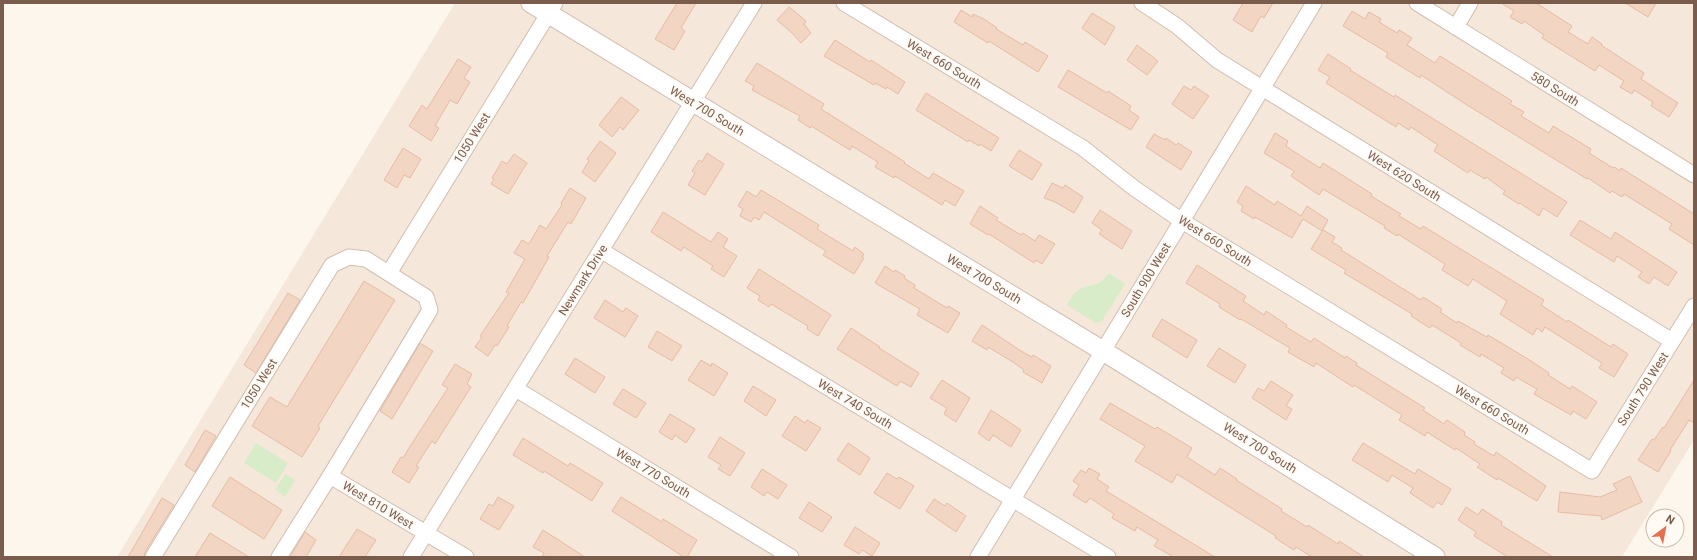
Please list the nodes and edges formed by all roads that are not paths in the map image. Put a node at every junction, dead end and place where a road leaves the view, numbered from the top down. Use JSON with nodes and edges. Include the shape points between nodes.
{"nodes":[{"id":1,"x":531,"y":3,"type":"edge"},
{"id":2,"x":754,"y":3,"type":"edge"},
{"id":3,"x":844,"y":3,"type":"edge"},
{"id":4,"x":1142,"y":3,"type":"edge"},
{"id":5,"x":1314,"y":3,"type":"edge"},
{"id":6,"x":1417,"y":3,"type":"edge"},
{"id":7,"x":1470,"y":3,"type":"edge"},
{"id":8,"x":552,"y":8,"type":"edge"},
{"id":9,"x":1456,"y":27,"type":"junction"},
{"id":10,"x":1262,"y":88,"type":"junction"},
{"id":11,"x":692,"y":102,"type":"junction"},
{"id":12,"x":1694,"y":175,"type":"edge"},
{"id":13,"x":1182,"y":221,"type":"junction"},
{"id":14,"x":602,"y":251,"type":"junction"},
{"id":15,"x":389,"y":273,"type":"junction"},
{"id":16,"x":1694,"y":306,"type":"edge"},
{"id":17,"x":1672,"y":341,"type":"junction"},
{"id":18,"x":1103,"y":351,"type":"junction"},
{"id":19,"x":516,"y":389,"type":"junction"},
{"id":20,"x":1592,"y":471,"type":"joint"},
{"id":21,"x":330,"y":476,"type":"junction"},
{"id":22,"x":1013,"y":499,"type":"junction"},
{"id":23,"x":425,"y":534,"type":"junction"},
{"id":24,"x":153,"y":557,"type":"edge"},
{"id":25,"x":280,"y":557,"type":"edge"},
{"id":26,"x":411,"y":557,"type":"edge"},
{"id":27,"x":466,"y":557,"type":"edge"},
{"id":28,"x":791,"y":557,"type":"edge"},
{"id":29,"x":978,"y":557,"type":"edge"},
{"id":30,"x":1108,"y":557,"type":"edge"},
{"id":31,"x":1435,"y":557,"type":"edge"}],
"edges":[{"from":1,"to":8,"type":"street","name":"West 700 South"},
{"from":2,"to":11,"type":"street","name":"Newmark Drive"},
{"from":3,"to":13,"type":"street","name":"West 660 South","via":[[1082,148]]},
{"from":4,"to":10,"type":"street","name":"West 620 South","via":[[1177,26],[1217,60]]},
{"from":5,"to":10,"type":"street","name":"South 900 West"},
{"from":6,"to":9,"type":"street","name":"580 South"},
{"from":7,"to":9,"type":"street"},
{"from":8,"to":11,"type":"street","name":"West 700 South"},
{"from":8,"to":15,"type":"street","name":"1050 West"},
{"from":9,"to":12,"type":"street","name":"580 South"},
{"from":10,"to":13,"type":"street","name":"South 900 West"},
{"from":10,"to":17,"type":"street","name":"West 620 South"},
{"from":11,"to":14,"type":"street","name":"Newmark Drive"},
{"from":11,"to":18,"type":"street","name":"West 700 South"},
{"from":13,"to":18,"type":"street","name":"South 900 West"},
{"from":13,"to":20,"type":"street","name":"West 660 South"},
{"from":14,"to":19,"type":"street","name":"Newmark Drive"},
{"from":14,"to":22,"type":"street","name":"West 740 South"},
{"from":15,"to":21,"type":"street","name":"1050 West","via":[[426,297],[430,310]]},
{"from":15,"to":24,"type":"street","name":"1050 West","via":[[366,259],[349,257],[332,265]]},
{"from":16,"to":17,"type":"street","name":"South 790 West"},
{"from":17,"to":20,"type":"street","name":"South 790 West"},
{"from":18,"to":22,"type":"street","name":"South 900 West"},
{"from":18,"to":31,"type":"street","name":"West 700 South"},
{"from":19,"to":23,"type":"street","name":"Newmark Drive"},
{"from":19,"to":28,"type":"street","name":"West 770 South"},
{"from":21,"to":23,"type":"street","name":"West 810 West"},
{"from":21,"to":25,"type":"street","name":"1050 West"},
{"from":22,"to":29,"type":"street","name":"South 900 West"},
{"from":22,"to":30,"type":"street","name":"West 740 South"},
{"from":23,"to":26,"type":"street","name":"Newmark Drive"},
{"from":23,"to":27,"type":"street","name":"West 810 West"}]}
